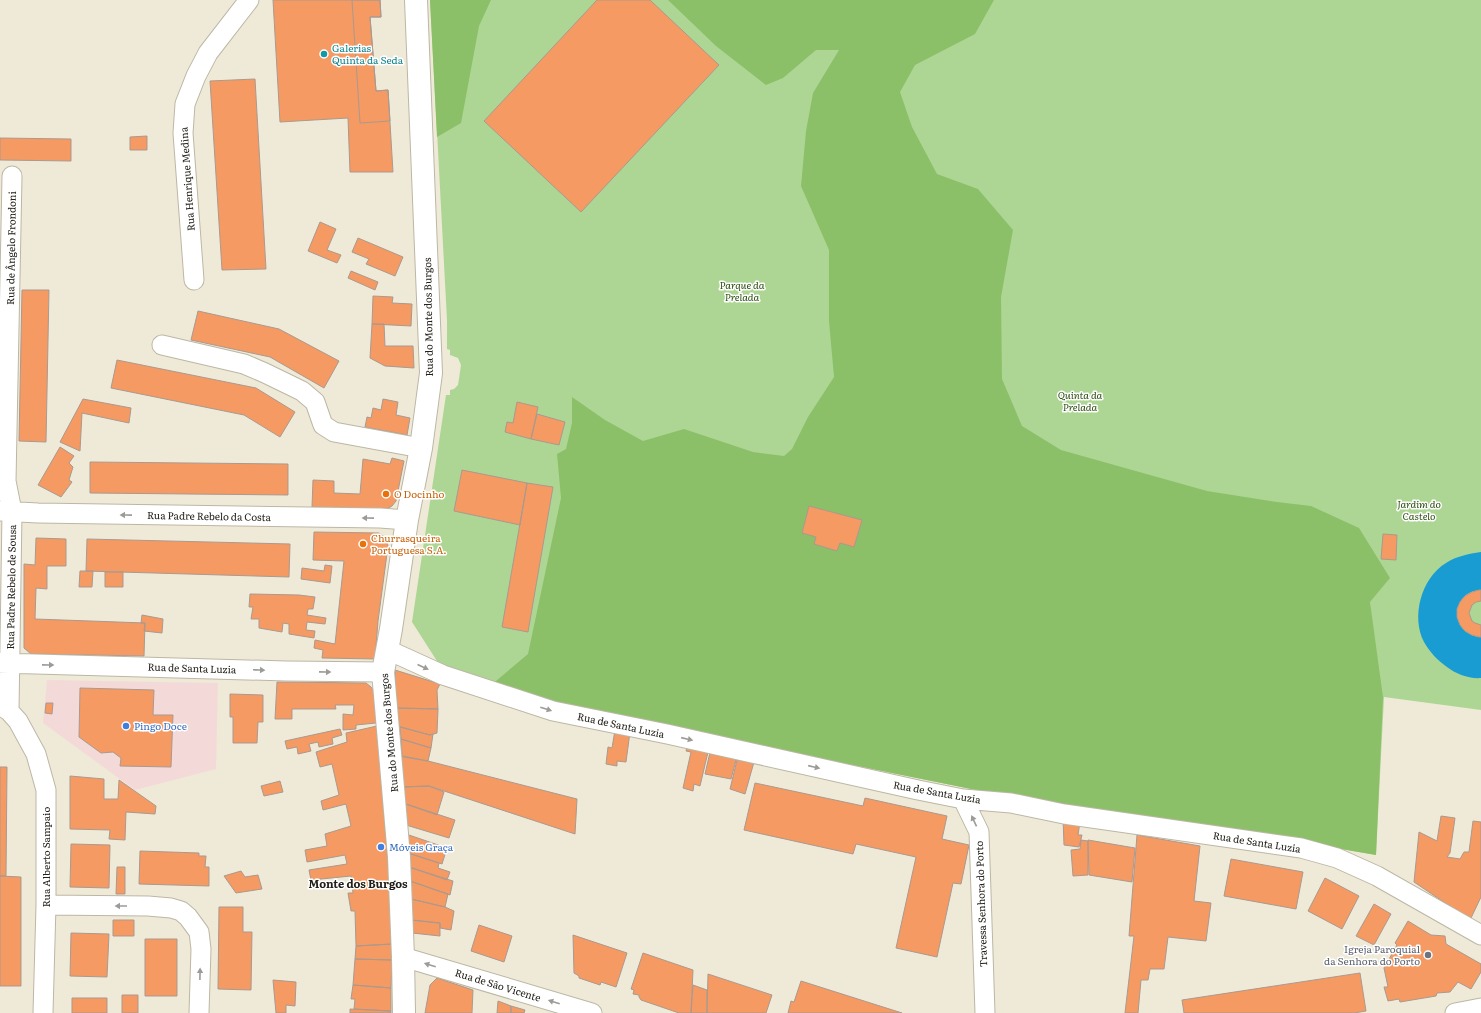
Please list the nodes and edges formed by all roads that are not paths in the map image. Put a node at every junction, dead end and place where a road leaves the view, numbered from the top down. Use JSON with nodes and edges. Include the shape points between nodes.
{"nodes":[{"id":1,"x":248,"y":0,"type":"edge"},
{"id":2,"x":416,"y":0,"type":"edge"},
{"id":3,"x":12,"y":176,"type":"dead end"},
{"id":4,"x":194,"y":280,"type":"dead end"},
{"id":5,"x":162,"y":345,"type":"dead end"},
{"id":6,"x":420,"y":448,"type":"junction"},
{"id":7,"x":6,"y":511,"type":"edge"},
{"id":8,"x":407,"y":520,"type":"junction"},
{"id":9,"x":388,"y":650,"type":"junction"},
{"id":10,"x":5,"y":663,"type":"edge"},
{"id":11,"x":383,"y":672,"type":"junction"},
{"id":12,"x":5,"y":708,"type":"edge"},
{"id":13,"x":963,"y":799,"type":"junction"},
{"id":14,"x":46,"y":905,"type":"junction"},
{"id":15,"x":1481,"y":935,"type":"edge"},
{"id":16,"x":404,"y":957,"type":"junction"},
{"id":17,"x":1481,"y":1008,"type":"edge"},
{"id":18,"x":43,"y":1013,"type":"edge"},
{"id":19,"x":199,"y":1013,"type":"edge"},
{"id":20,"x":404,"y":1013,"type":"edge"},
{"id":21,"x":592,"y":1013,"type":"edge"},
{"id":22,"x":984,"y":1013,"type":"edge"},
{"id":23,"x":1455,"y":1013,"type":"edge"}],
"edges":[{"from":1,"to":4,"type":"street","name":"Rua Henrique Medina","via":[[208,53],[186,104],[183,133]]},
{"from":2,"to":6,"type":"main road","name":"Rua do Monte dos Burgos","via":[[431,373]]},
{"from":3,"to":7,"type":"street","name":"Rua de Ângelo Frondoni"},
{"from":5,"to":6,"type":"street","via":[[244,364],[302,391],[315,402],[323,425],[334,432]]},
{"from":6,"to":8,"type":"main road","name":"Rua do Monte dos Burgos"},
{"from":8,"to":7,"type":"street","name":"Rua Padre Rebelo da Costa","one_way":true,"via":[[38,514]]},
{"from":7,"to":10,"type":"street","name":"Rua Padre Rebelo de Sousa"},
{"from":8,"to":9,"type":"main road","name":"Rua do Monte dos Burgos"},
{"from":9,"to":11,"type":"main road","name":"Rua do Monte dos Burgos"},
{"from":9,"to":13,"type":"street","name":"Rua de Santa Luzia","one_way":true,"via":[[443,675],[553,711]]},
{"from":10,"to":11,"type":"street","name":"Rua de Santa Luzia","one_way":true},
{"from":10,"to":12,"type":"street","name":"Rua Alberto Sampaio"},
{"from":11,"to":16,"type":"main road","name":"Rua do Monte dos Burgos","via":[[399,857]]},
{"from":12,"to":14,"type":"street","name":"Rua Alberto Sampaio","via":[[18,721],[36,754],[46,790]]},
{"from":13,"to":15,"type":"street","name":"Rua de Santa Luzia","via":[[1011,803],[1064,814],[1301,848],[1336,858],[1377,876]]},
{"from":22,"to":13,"type":"street","name":"Travessa Senhora do Porto","one_way":true,"via":[[979,832]]},
{"from":14,"to":18,"type":"street","name":"Rua Alberto Sampaio"},
{"from":19,"to":14,"type":"street","one_way":true,"via":[[201,949],[198,932],[181,911],[148,906]]},
{"from":16,"to":20,"type":"main road","name":"Rua do Monte dos Burgos"},
{"from":21,"to":16,"type":"street","name":"Rua de São Vicente","one_way":true},
{"from":17,"to":23,"type":"street"}]}
